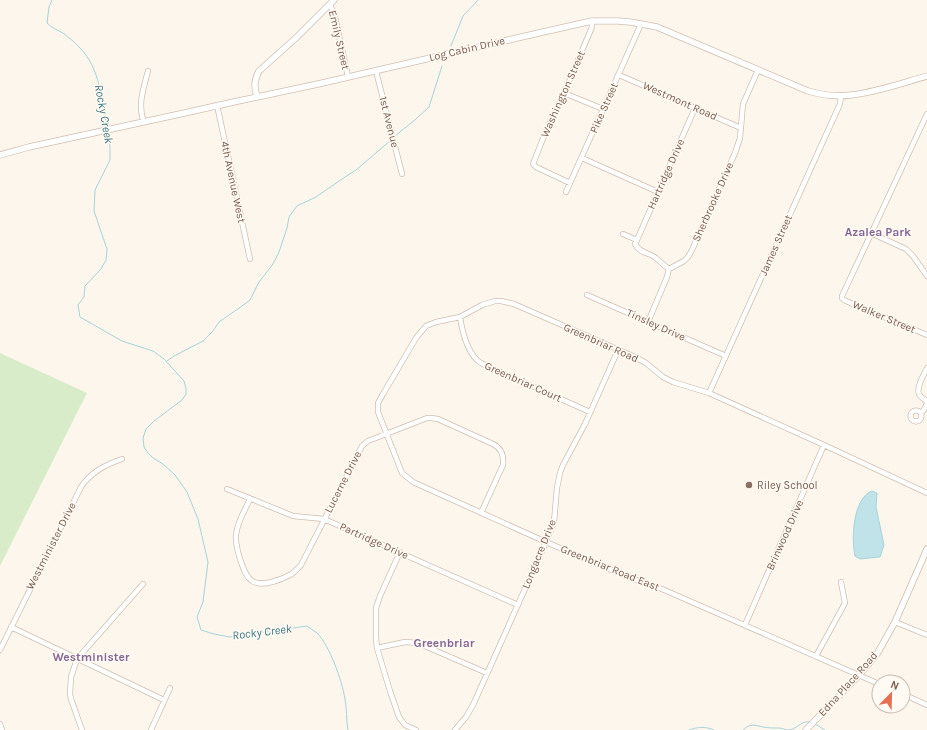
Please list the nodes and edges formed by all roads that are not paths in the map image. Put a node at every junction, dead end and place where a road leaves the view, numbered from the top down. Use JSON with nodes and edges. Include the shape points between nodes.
{"nodes":[{"id":1,"x":332,"y":2,"type":"edge"},
{"id":2,"x":592,"y":22,"type":"junction"},
{"id":3,"x":641,"y":24,"type":"junction"},
{"id":4,"x":758,"y":70,"type":"junction"},
{"id":5,"x":148,"y":71,"type":"dead end"},
{"id":6,"x":376,"y":71,"type":"junction"},
{"id":7,"x":619,"y":75,"type":"junction"},
{"id":8,"x":927,"y":76,"type":"edge"},
{"id":9,"x":348,"y":77,"type":"junction"},
{"id":10,"x":564,"y":93,"type":"junction"},
{"id":11,"x":257,"y":96,"type":"junction"},
{"id":12,"x":841,"y":96,"type":"junction"},
{"id":13,"x":217,"y":105,"type":"junction"},
{"id":14,"x":695,"y":108,"type":"junction"},
{"id":15,"x":603,"y":109,"type":"junction"},
{"id":16,"x":927,"y":114,"type":"edge"},
{"id":17,"x":144,"y":122,"type":"junction"},
{"id":18,"x":741,"y":128,"type":"junction"},
{"id":19,"x":0,"y":155,"type":"edge"},
{"id":20,"x":582,"y":158,"type":"junction"},
{"id":21,"x":402,"y":174,"type":"dead end"},
{"id":22,"x":570,"y":183,"type":"junction"},
{"id":23,"x":566,"y":192,"type":"dead end"},
{"id":24,"x":658,"y":192,"type":"junction"},
{"id":25,"x":871,"y":233,"type":"junction"},
{"id":26,"x":623,"y":234,"type":"dead end"},
{"id":27,"x":637,"y":240,"type":"junction"},
{"id":28,"x":250,"y":259,"type":"dead end"},
{"id":29,"x":669,"y":269,"type":"junction"},
{"id":30,"x":927,"y":276,"type":"edge"},
{"id":31,"x":587,"y":295,"type":"dead end"},
{"id":32,"x":460,"y":317,"type":"junction"},
{"id":33,"x":648,"y":322,"type":"junction"},
{"id":34,"x":927,"y":335,"type":"edge"},
{"id":35,"x":618,"y":350,"type":"junction"},
{"id":36,"x":726,"y":356,"type":"junction"},
{"id":37,"x":927,"y":368,"type":"edge"},
{"id":38,"x":709,"y":393,"type":"junction"},
{"id":39,"x":590,"y":412,"type":"junction"},
{"id":40,"x":921,"y":413,"type":"dead end"},
{"id":41,"x":387,"y":434,"type":"junction"},
{"id":42,"x":824,"y":445,"type":"junction"},
{"id":43,"x":122,"y":459,"type":"dead end"},
{"id":44,"x":227,"y":489,"type":"dead end"},
{"id":45,"x":927,"y":493,"type":"edge"},
{"id":46,"x":250,"y":498,"type":"junction"},
{"id":47,"x":481,"y":513,"type":"junction"},
{"id":48,"x":324,"y":519,"type":"junction"},
{"id":49,"x":546,"y":542,"type":"junction"},
{"id":50,"x":927,"y":549,"type":"edge"},
{"id":51,"x":400,"y":552,"type":"junction"},
{"id":52,"x":841,"y":582,"type":"dead end"},
{"id":53,"x":143,"y":584,"type":"dead end"},
{"id":54,"x":518,"y":605,"type":"junction"},
{"id":55,"x":895,"y":622,"type":"junction"},
{"id":56,"x":745,"y":625,"type":"junction"},
{"id":57,"x":11,"y":627,"type":"junction"},
{"id":58,"x":927,"y":635,"type":"edge"},
{"id":59,"x":377,"y":648,"type":"junction"},
{"id":60,"x":0,"y":650,"type":"edge"},
{"id":61,"x":816,"y":656,"type":"junction"},
{"id":62,"x":77,"y":659,"type":"junction"},
{"id":63,"x":487,"y":673,"type":"junction"},
{"id":64,"x":859,"y":675,"type":"junction"},
{"id":65,"x":871,"y":680,"type":"edge"},
{"id":66,"x":170,"y":688,"type":"dead end"},
{"id":67,"x":911,"y":698,"type":"edge"},
{"id":68,"x":164,"y":700,"type":"junction"},
{"id":69,"x":927,"y":705,"type":"edge"},
{"id":70,"x":0,"y":724,"type":"edge"},
{"id":71,"x":2,"y":730,"type":"edge"},
{"id":72,"x":82,"y":730,"type":"edge"},
{"id":73,"x":151,"y":730,"type":"edge"},
{"id":74,"x":416,"y":730,"type":"edge"},
{"id":75,"x":455,"y":730,"type":"edge"},
{"id":76,"x":806,"y":730,"type":"edge"}],
"edges":[{"from":1,"to":9,"type":"street","name":"Emily Street"},
{"from":1,"to":11,"type":"street","via":[[259,71],[254,83]]},
{"from":2,"to":3,"type":"street","name":"Log Cabin Drive","via":[[618,21]]},
{"from":2,"to":6,"type":"street","name":"Log Cabin Drive"},
{"from":2,"to":10,"type":"street","name":"Washington Street"},
{"from":3,"to":4,"type":"street","name":"Log Cabin Drive","via":[[666,30]]},
{"from":3,"to":7,"type":"street","name":"Pike Street"},
{"from":4,"to":12,"type":"street","name":"Log Cabin Drive","via":[[808,91]]},
{"from":4,"to":18,"type":"street","name":"Sherbrooke Drive","via":[[743,104]]},
{"from":5,"to":17,"type":"street","via":[[141,102]]},
{"from":6,"to":9,"type":"street","name":"Log Cabin Drive"},
{"from":6,"to":21,"type":"street","name":"1st Avenue"},
{"from":7,"to":14,"type":"street","name":"Westmont Road"},
{"from":7,"to":15,"type":"street","name":"Pike Street"},
{"from":8,"to":12,"type":"street","name":"Log Cabin Drive","via":[[874,91]]},
{"from":9,"to":11,"type":"street","name":"Log Cabin Drive"},
{"from":10,"to":15,"type":"street"},
{"from":10,"to":22,"type":"street","name":"Washington Street","via":[[533,162],[534,166]]},
{"from":11,"to":13,"type":"street","name":"Log Cabin Drive"},
{"from":12,"to":36,"type":"street","name":"James Street","via":[[840,104]]},
{"from":13,"to":17,"type":"street","name":"Log Cabin Drive"},
{"from":13,"to":28,"type":"street","name":"4th Avenue West"},
{"from":14,"to":18,"type":"street","name":"Westmont Road"},
{"from":14,"to":24,"type":"street","name":"Hartridge Drive"},
{"from":15,"to":20,"type":"street","name":"Pike Street"},
{"from":16,"to":25,"type":"street"},
{"from":17,"to":19,"type":"street","name":"Log Cabin Drive"},
{"from":18,"to":29,"type":"street","name":"Sherbrooke Drive","via":[[735,153],[692,250],[684,261]]},
{"from":20,"to":22,"type":"street","name":"Pike Street"},
{"from":20,"to":24,"type":"street"},
{"from":22,"to":23,"type":"street","name":"Pike Street"},
{"from":24,"to":27,"type":"street","name":"Hartridge Drive"},
{"from":25,"to":30,"type":"street","via":[[906,250]]},
{"from":25,"to":34,"type":"street","name":"Walker Street","via":[[842,298]]},
{"from":26,"to":27,"type":"street"},
{"from":27,"to":29,"type":"street","via":[[635,244],[638,249],[655,257]]},
{"from":29,"to":33,"type":"street"},
{"from":31,"to":33,"type":"street","name":"Tinsley Drive"},
{"from":32,"to":35,"type":"street","name":"Greenbriar Road","via":[[482,305],[501,301],[514,304]]},
{"from":32,"to":39,"type":"street","name":"Greenbriar Court","via":[[466,340],[477,360]]},
{"from":32,"to":41,"type":"street","name":"Greenbriar Road","via":[[426,326],[416,338],[378,404],[378,412]]},
{"from":33,"to":36,"type":"street","name":"Tinsley Drive"},
{"from":35,"to":38,"type":"street","name":"Greenbriar Road","via":[[646,363],[673,382]]},
{"from":35,"to":39,"type":"street","name":"Longacre Drive"},
{"from":36,"to":38,"type":"street","name":"James Street"},
{"from":37,"to":40,"type":"street","via":[[918,388],[919,395],[927,401]]},
{"from":38,"to":42,"type":"street","name":"Greenbriar Road"},
{"from":39,"to":49,"type":"street","name":"Longacre Drive","via":[[560,473],[554,522]]},
{"from":41,"to":47,"type":"street","name":"Greenbriar Road East","via":[[402,473],[407,478]]},
{"from":41,"to":47,"type":"street","name":"Lucerne Drive","via":[[431,418],[496,446],[502,454],[503,465]]},
{"from":41,"to":48,"type":"street","name":"Lucerne Drive","via":[[362,446]]},
{"from":42,"to":45,"type":"street","name":"Greenbriar Road"},
{"from":42,"to":56,"type":"street","name":"Brinwood Drive"},
{"from":43,"to":57,"type":"street","name":"Westminister Drive","via":[[96,471],[81,487]]},
{"from":44,"to":46,"type":"street","name":"Partridge Drive"},
{"from":46,"to":48,"type":"street","name":"Partridge Drive","via":[[293,516]]},
{"from":46,"to":48,"type":"street","name":"Lucerne Drive","via":[[238,526],[236,543],[246,574],[258,584],[266,584],[294,572],[301,565]]},
{"from":47,"to":49,"type":"street","name":"Greenbriar Road East"},
{"from":48,"to":51,"type":"street","name":"Partridge Drive"},
{"from":49,"to":54,"type":"street","name":"Longacre Drive"},
{"from":49,"to":56,"type":"street","name":"Greenbriar Road East"},
{"from":50,"to":55,"type":"street","name":"Edna Place Road"},
{"from":51,"to":54,"type":"street","name":"Partridge Drive"},
{"from":51,"to":59,"type":"street","via":[[376,608]]},
{"from":52,"to":61,"type":"street","via":[[845,603]]},
{"from":53,"to":62,"type":"street"},
{"from":54,"to":63,"type":"street","name":"Longacre Drive"},
{"from":55,"to":58,"type":"street"},
{"from":55,"to":64,"type":"street","name":"Edna Place Road","via":[[877,654]]},
{"from":56,"to":61,"type":"street","name":"Greenbriar Road East"},
{"from":57,"to":60,"type":"street","name":"Westminister Drive"},
{"from":57,"to":62,"type":"street"},
{"from":59,"to":63,"type":"street","via":[[405,642],[418,643]]},
{"from":59,"to":74,"type":"street","via":[[399,717],[405,725]]},
{"from":61,"to":64,"type":"street","name":"Greenbriar Road East"},
{"from":62,"to":68,"type":"street"},
{"from":62,"to":72,"type":"street","via":[[71,677],[70,694]]},
{"from":63,"to":75,"type":"street","name":"Longacre Drive","via":[[473,705]]},
{"from":64,"to":65,"type":"street","name":"Greenbriar Road East"},
{"from":64,"to":76,"type":"street","name":"Edna Place Road"},
{"from":66,"to":68,"type":"street"},
{"from":67,"to":69,"type":"street"},
{"from":68,"to":73,"type":"street"},
{"from":70,"to":71,"type":"street"}]}
